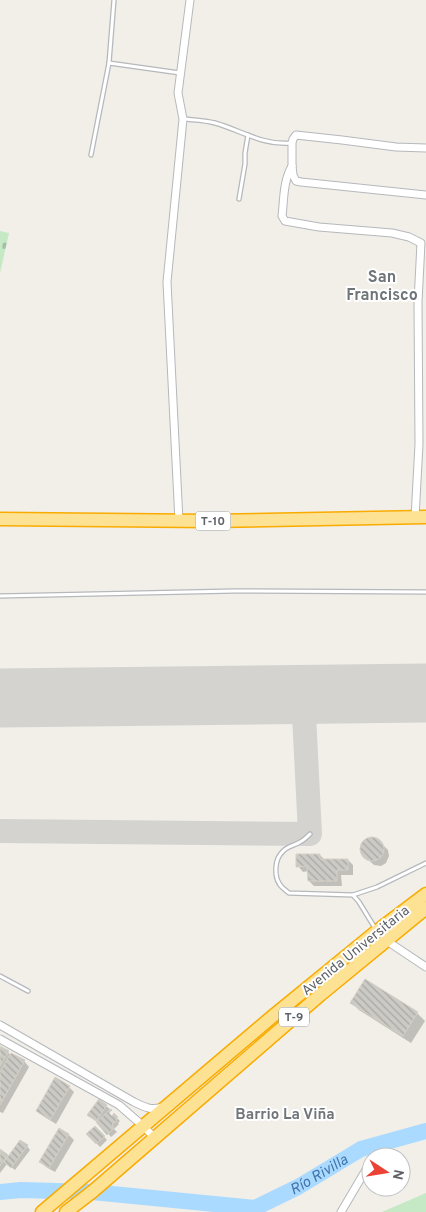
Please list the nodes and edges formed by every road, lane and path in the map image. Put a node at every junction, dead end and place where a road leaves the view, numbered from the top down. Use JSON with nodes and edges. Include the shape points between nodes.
{"nodes":[{"id":1,"x":114,"y":0,"type":"edge"},
{"id":2,"x":190,"y":0,"type":"edge"},
{"id":3,"x":109,"y":63,"type":"junction"},
{"id":4,"x":181,"y":74,"type":"junction"},
{"id":5,"x":182,"y":119,"type":"junction"},
{"id":6,"x":248,"y":135,"type":"junction"},
{"id":7,"x":292,"y":143,"type":"junction"},
{"id":8,"x":426,"y":148,"type":"edge"},
{"id":9,"x":91,"y":155,"type":"dead end"},
{"id":10,"x":292,"y":166,"type":"junction"},
{"id":11,"x":426,"y":194,"type":"edge"},
{"id":12,"x":239,"y":199,"type":"dead end"},
{"id":13,"x":421,"y":518,"type":"edge"},
{"id":14,"x":0,"y":519,"type":"edge"},
{"id":15,"x":180,"y":521,"type":"junction"},
{"id":16,"x":426,"y":592,"type":"edge"},
{"id":17,"x":0,"y":596,"type":"edge"},
{"id":18,"x":310,"y":834,"type":"dead end"},
{"id":19,"x":426,"y":863,"type":"edge"},
{"id":20,"x":426,"y":894,"type":"edge"},
{"id":21,"x":353,"y":895,"type":"junction"},
{"id":22,"x":426,"y":908,"type":"edge"},
{"id":23,"x":381,"y":936,"type":"junction"},
{"id":24,"x":426,"y":967,"type":"edge"},
{"id":25,"x":0,"y":976,"type":"edge"},
{"id":26,"x":28,"y":991,"type":"dead end"},
{"id":27,"x":0,"y":1025,"type":"edge"},
{"id":28,"x":17,"y":1035,"type":"junction"},
{"id":29,"x":0,"y":1039,"type":"edge"},
{"id":30,"x":12,"y":1045,"type":"junction"},
{"id":31,"x":151,"y":1113,"type":"junction"},
{"id":32,"x":143,"y":1126,"type":"junction"},
{"id":33,"x":165,"y":1128,"type":"junction"},
{"id":34,"x":154,"y":1137,"type":"junction"},
{"id":35,"x":361,"y":1178,"type":"edge"},
{"id":36,"x":42,"y":1212,"type":"edge"},
{"id":37,"x":66,"y":1212,"type":"edge"},
{"id":38,"x":341,"y":1212,"type":"edge"}],
"edges":[{"from":1,"to":3,"type":"lane"},
{"from":2,"to":4,"type":"street"},
{"from":3,"to":4,"type":"lane"},
{"from":3,"to":9,"type":"lane"},
{"from":4,"to":5,"type":"street","via":[[178,92]]},
{"from":5,"to":6,"type":"lane","via":[[214,122]]},
{"from":5,"to":15,"type":"street","via":[[167,282]]},
{"from":6,"to":7,"type":"lane","via":[[274,143]]},
{"from":6,"to":12,"type":"lane"},
{"from":7,"to":8,"type":"street","via":[[296,136],[304,136]]},
{"from":7,"to":10,"type":"street"},
{"from":10,"to":11,"type":"street","via":[[294,178],[300,182]]},
{"from":10,"to":13,"type":"street","via":[[286,181],[282,216],[286,221],[319,228],[392,234],[421,243],[418,302]]},
{"from":13,"to":15,"type":"highway","number":"T-10"},
{"from":14,"to":15,"type":"highway","number":"T-10"},
{"from":16,"to":17,"type":"lane","via":[[234,591]]},
{"from":18,"to":21,"type":"lane","via":[[288,847],[277,859],[275,869],[281,887],[289,893]]},
{"from":19,"to":21,"type":"lane"},
{"from":20,"to":23,"type":"highway","name":"Avenida Universitaria","number":"T-9"},
{"from":21,"to":23,"type":"lane"},
{"from":22,"to":23,"type":"highway","name":"Avenida Universitaria","number":"T-9"},
{"from":23,"to":24,"type":"street"},
{"from":23,"to":31,"type":"highway","name":"Avenida Universitaria","number":"T-9","via":[[273,1016],[169,1105]]},
{"from":23,"to":33,"type":"highway","name":"Avenida Universitaria","number":"T-9","via":[[320,995]]},
{"from":25,"to":26,"type":"lane"},
{"from":27,"to":28,"type":"street"},
{"from":28,"to":30,"type":"street"},
{"from":28,"to":31,"type":"street"},
{"from":29,"to":30,"type":"street"},
{"from":30,"to":32,"type":"street","via":[[119,1105]]},
{"from":31,"to":32,"type":"highway","number":"T-9"},
{"from":31,"to":33,"type":"street"},
{"from":32,"to":34,"type":"street"},
{"from":32,"to":36,"type":"highway","number":"T-9"},
{"from":33,"to":34,"type":"highway","number":"T-9"},
{"from":34,"to":37,"type":"highway","number":"T-9"},
{"from":35,"to":38,"type":"street"}]}
